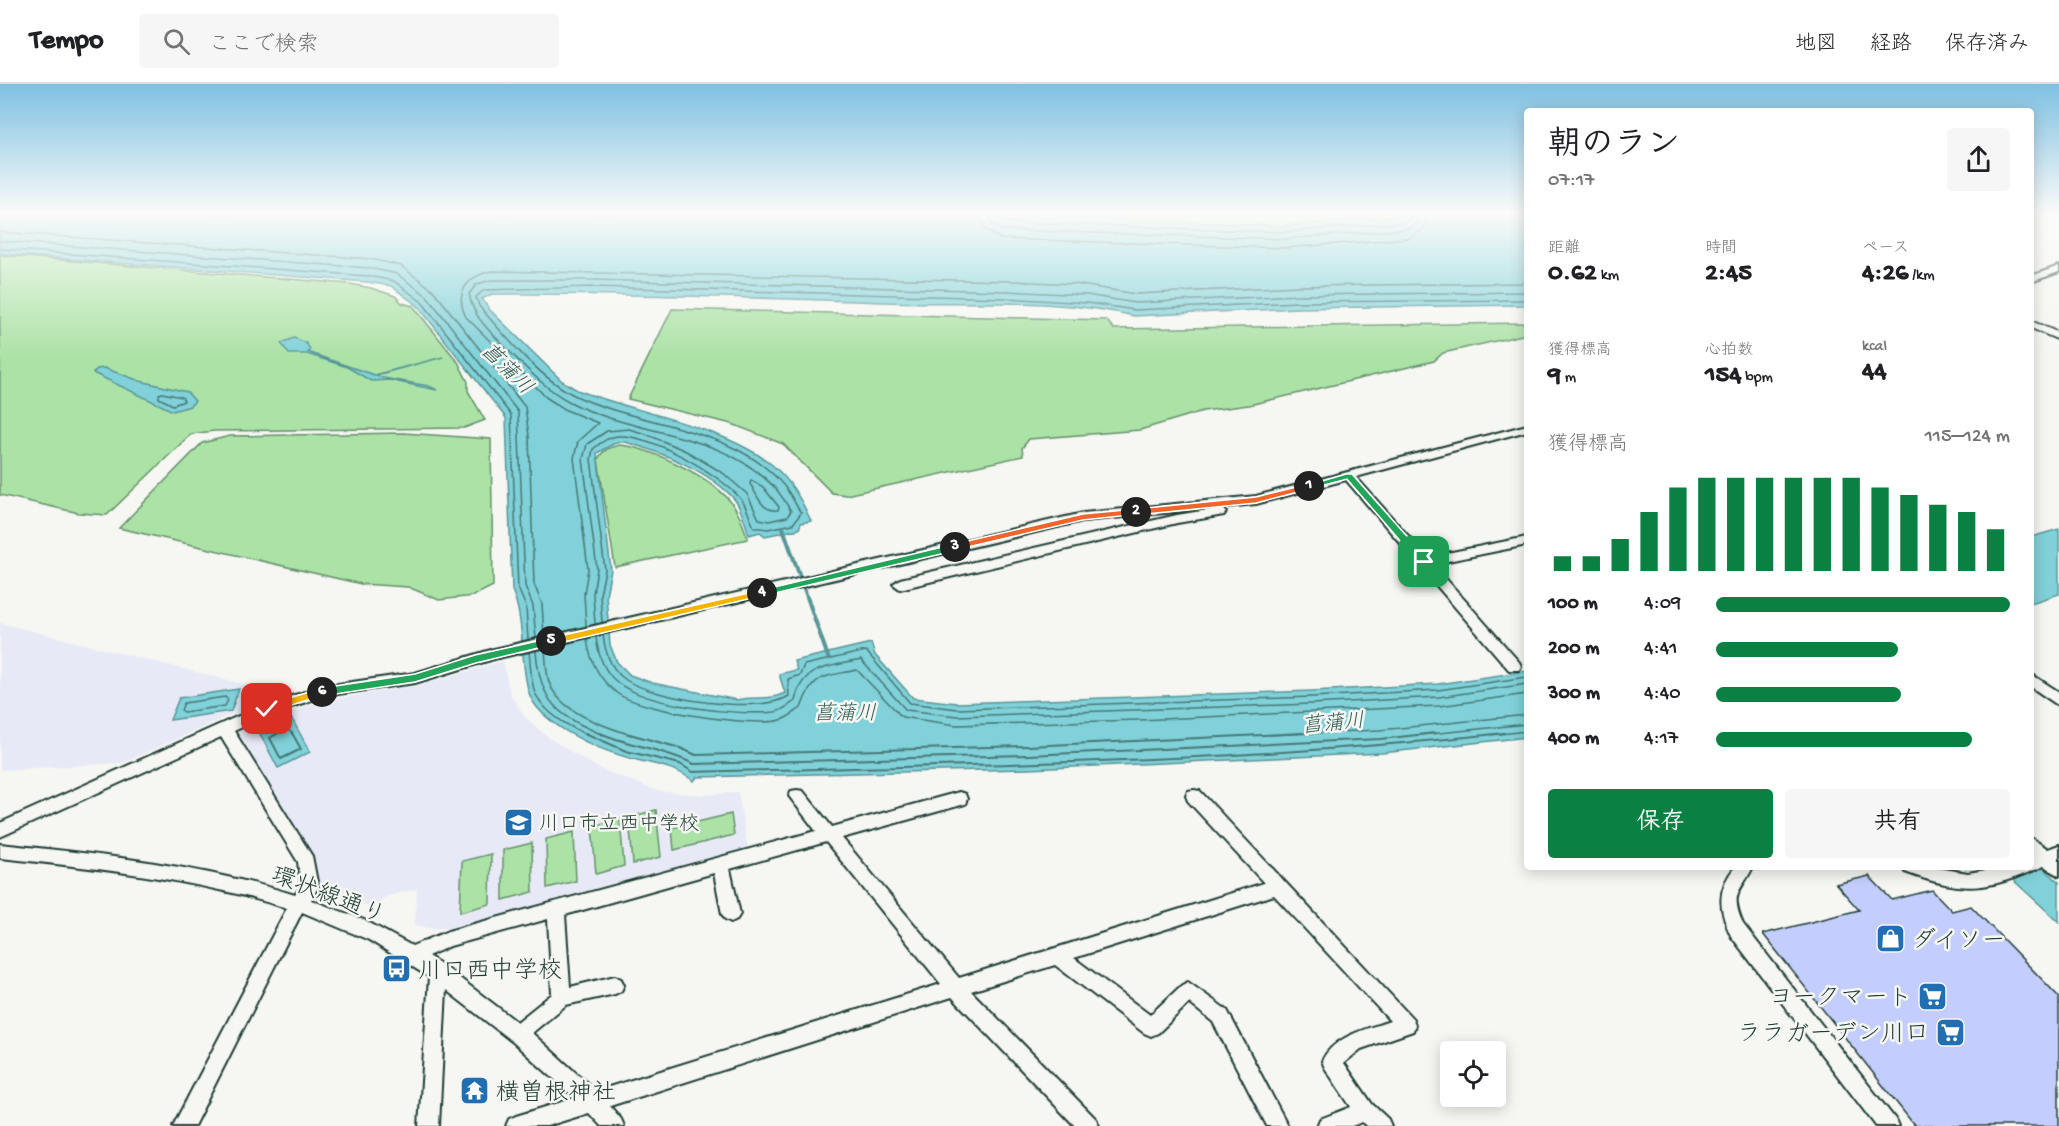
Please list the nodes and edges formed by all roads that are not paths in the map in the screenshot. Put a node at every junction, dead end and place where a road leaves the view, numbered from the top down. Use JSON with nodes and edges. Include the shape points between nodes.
{"nodes":[{"id":1,"x":2059,"y":269,"type":"edge"},
{"id":2,"x":2034,"y":278,"type":"edge"},
{"id":3,"x":2034,"y":325,"type":"edge"},
{"id":4,"x":2059,"y":337,"type":"edge"},
{"id":5,"x":1524,"y":429,"type":"edge"},
{"id":6,"x":1349,"y":476,"type":"junction"},
{"id":7,"x":1256,"y":500,"type":"junction"},
{"id":8,"x":1524,"y":542,"type":"edge"},
{"id":9,"x":1424,"y":562,"type":"junction"},
{"id":10,"x":900,"y":584,"type":"dead end"},
{"id":11,"x":1514,"y":666,"type":"dead end"},
{"id":12,"x":2034,"y":681,"type":"edge"},
{"id":13,"x":2059,"y":700,"type":"edge"},
{"id":14,"x":224,"y":728,"type":"junction"},
{"id":15,"x":797,"y":796,"type":"dead end"},
{"id":16,"x":1194,"y":796,"type":"dead end"},
{"id":17,"x":959,"y":799,"type":"dead end"},
{"id":18,"x":0,"y":830,"type":"edge"},
{"id":19,"x":828,"y":835,"type":"junction"},
{"id":20,"x":2034,"y":849,"type":"edge"},
{"id":21,"x":0,"y":850,"type":"edge"},
{"id":22,"x":2043,"y":862,"type":"edge"},
{"id":23,"x":721,"y":864,"type":"junction"},
{"id":24,"x":1742,"y":870,"type":"edge"},
{"id":25,"x":1920,"y":870,"type":"edge"},
{"id":26,"x":2017,"y":870,"type":"edge"},
{"id":27,"x":1278,"y":886,"type":"junction"},
{"id":28,"x":298,"y":904,"type":"junction"},
{"id":29,"x":556,"y":910,"type":"junction"},
{"id":30,"x":730,"y":915,"type":"dead end"},
{"id":31,"x":411,"y":955,"type":"junction"},
{"id":32,"x":1056,"y":955,"type":"junction"},
{"id":33,"x":438,"y":972,"type":"junction"},
{"id":34,"x":615,"y":986,"type":"dead end"},
{"id":35,"x":954,"y":987,"type":"junction"},
{"id":36,"x":561,"y":998,"type":"junction"},
{"id":37,"x":518,"y":1033,"type":"junction"},
{"id":38,"x":593,"y":1100,"type":"junction"},
{"id":39,"x":1365,"y":1111,"type":"junction"},
{"id":40,"x":183,"y":1126,"type":"edge"},
{"id":41,"x":429,"y":1126,"type":"edge"},
{"id":42,"x":516,"y":1126,"type":"edge"},
{"id":43,"x":614,"y":1126,"type":"edge"},
{"id":44,"x":1089,"y":1126,"type":"edge"},
{"id":45,"x":1278,"y":1126,"type":"edge"},
{"id":46,"x":1327,"y":1126,"type":"edge"},
{"id":47,"x":1381,"y":1126,"type":"edge"},
{"id":48,"x":1888,"y":1126,"type":"edge"}],
"edges":[{"from":1,"to":2,"type":"street"},
{"from":3,"to":4,"type":"street"},
{"from":5,"to":6,"type":"street"},
{"from":6,"to":7,"type":"street"},
{"from":6,"to":9,"type":"street"},
{"from":7,"to":10,"type":"street","via":[[1238,508]]},
{"from":7,"to":14,"type":"street","via":[[1083,517],[494,654],[415,678],[324,691]]},
{"from":8,"to":9,"type":"street"},
{"from":9,"to":11,"type":"street"},
{"from":12,"to":13,"type":"street"},
{"from":14,"to":18,"type":"street"},
{"from":14,"to":28,"type":"street","via":[[306,861],[310,887]]},
{"from":15,"to":19,"type":"street"},
{"from":16,"to":27,"type":"street"},
{"from":17,"to":19,"type":"street"},
{"from":19,"to":23,"type":"street"},
{"from":19,"to":35,"type":"street"},
{"from":20,"to":22,"type":"street"},
{"from":21,"to":28,"type":"street","name":"環状線通り","via":[[191,875]]},
{"from":23,"to":29,"type":"street"},
{"from":23,"to":30,"type":"street"},
{"from":24,"to":48,"type":"street","via":[[1732,880],[1729,892],[1729,907],[1737,930]]},
{"from":25,"to":26,"type":"street","via":[[1970,882]]},
{"from":27,"to":32,"type":"street"},
{"from":27,"to":39,"type":"street","via":[[1406,1025],[1355,1042],[1332,1062]]},
{"from":28,"to":31,"type":"street","name":"環状線通り","via":[[357,925]]},
{"from":28,"to":40,"type":"street"},
{"from":29,"to":31,"type":"street","via":[[448,939]]},
{"from":29,"to":36,"type":"street"},
{"from":31,"to":33,"type":"street","name":"環状線通り"},
{"from":32,"to":35,"type":"street"},
{"from":32,"to":45,"type":"street","via":[[1151,1027],[1188,991],[1220,1016]]},
{"from":33,"to":37,"type":"street","name":"環状線通り"},
{"from":33,"to":41,"type":"street"},
{"from":34,"to":36,"type":"street"},
{"from":35,"to":38,"type":"street"},
{"from":35,"to":44,"type":"street"},
{"from":36,"to":37,"type":"street"},
{"from":37,"to":38,"type":"street","name":"環状線通り"},
{"from":38,"to":42,"type":"street"},
{"from":38,"to":43,"type":"street","name":"環状線通り"},
{"from":39,"to":46,"type":"street"},
{"from":39,"to":47,"type":"street"}]}
